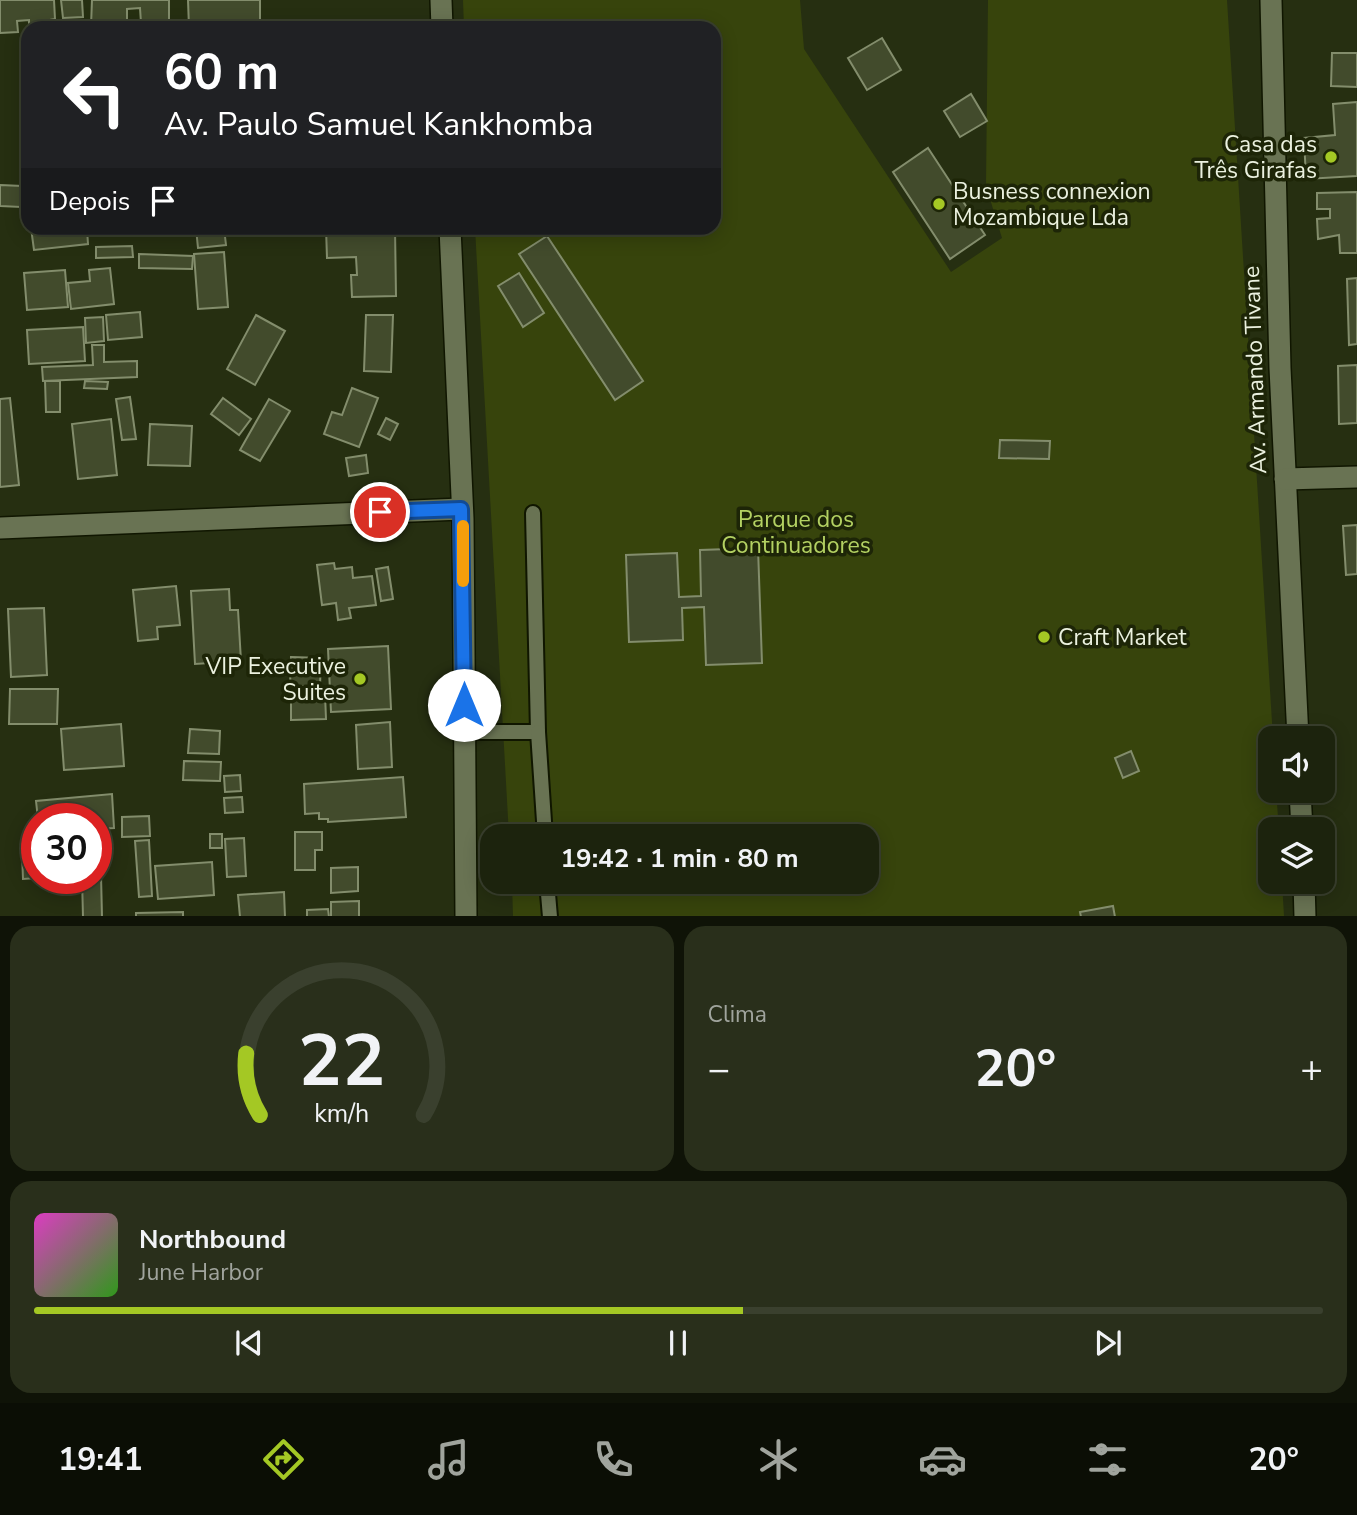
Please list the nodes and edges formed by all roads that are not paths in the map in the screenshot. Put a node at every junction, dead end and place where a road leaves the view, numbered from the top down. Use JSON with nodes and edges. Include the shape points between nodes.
{"nodes":[{"id":1,"x":441,"y":0,"type":"edge"},
{"id":2,"x":1271,"y":0,"type":"edge"},
{"id":3,"x":442,"y":21,"type":"edge"},
{"id":4,"x":450,"y":235,"type":"edge"},
{"id":5,"x":1357,"y":477,"type":"edge"},
{"id":6,"x":1285,"y":479,"type":"junction"},
{"id":7,"x":461,"y":509,"type":"junction"},
{"id":8,"x":533,"y":513,"type":"dead end"},
{"id":9,"x":0,"y":528,"type":"edge"},
{"id":10,"x":1297,"y":726,"type":"edge"},
{"id":11,"x":464,"y":732,"type":"junction"},
{"id":12,"x":538,"y":732,"type":"junction"},
{"id":13,"x":544,"y":824,"type":"edge"},
{"id":14,"x":548,"y":894,"type":"edge"},
{"id":15,"x":1304,"y":894,"type":"edge"},
{"id":16,"x":466,"y":916,"type":"edge"},
{"id":17,"x":550,"y":916,"type":"edge"},
{"id":18,"x":1305,"y":916,"type":"edge"}],
"edges":[{"from":1,"to":3,"type":"street"},
{"from":2,"to":6,"type":"street","name":"Av. Armando Tivane"},
{"from":4,"to":7,"type":"street"},
{"from":5,"to":6,"type":"street"},
{"from":6,"to":10,"type":"street","name":"Av. Armando Tivane"},
{"from":7,"to":9,"type":"street"},
{"from":7,"to":11,"type":"street"},
{"from":8,"to":12,"type":"lane"},
{"from":11,"to":12,"type":"lane"},
{"from":11,"to":16,"type":"street"},
{"from":12,"to":13,"type":"lane"},
{"from":14,"to":17,"type":"lane"},
{"from":15,"to":18,"type":"street"}]}
